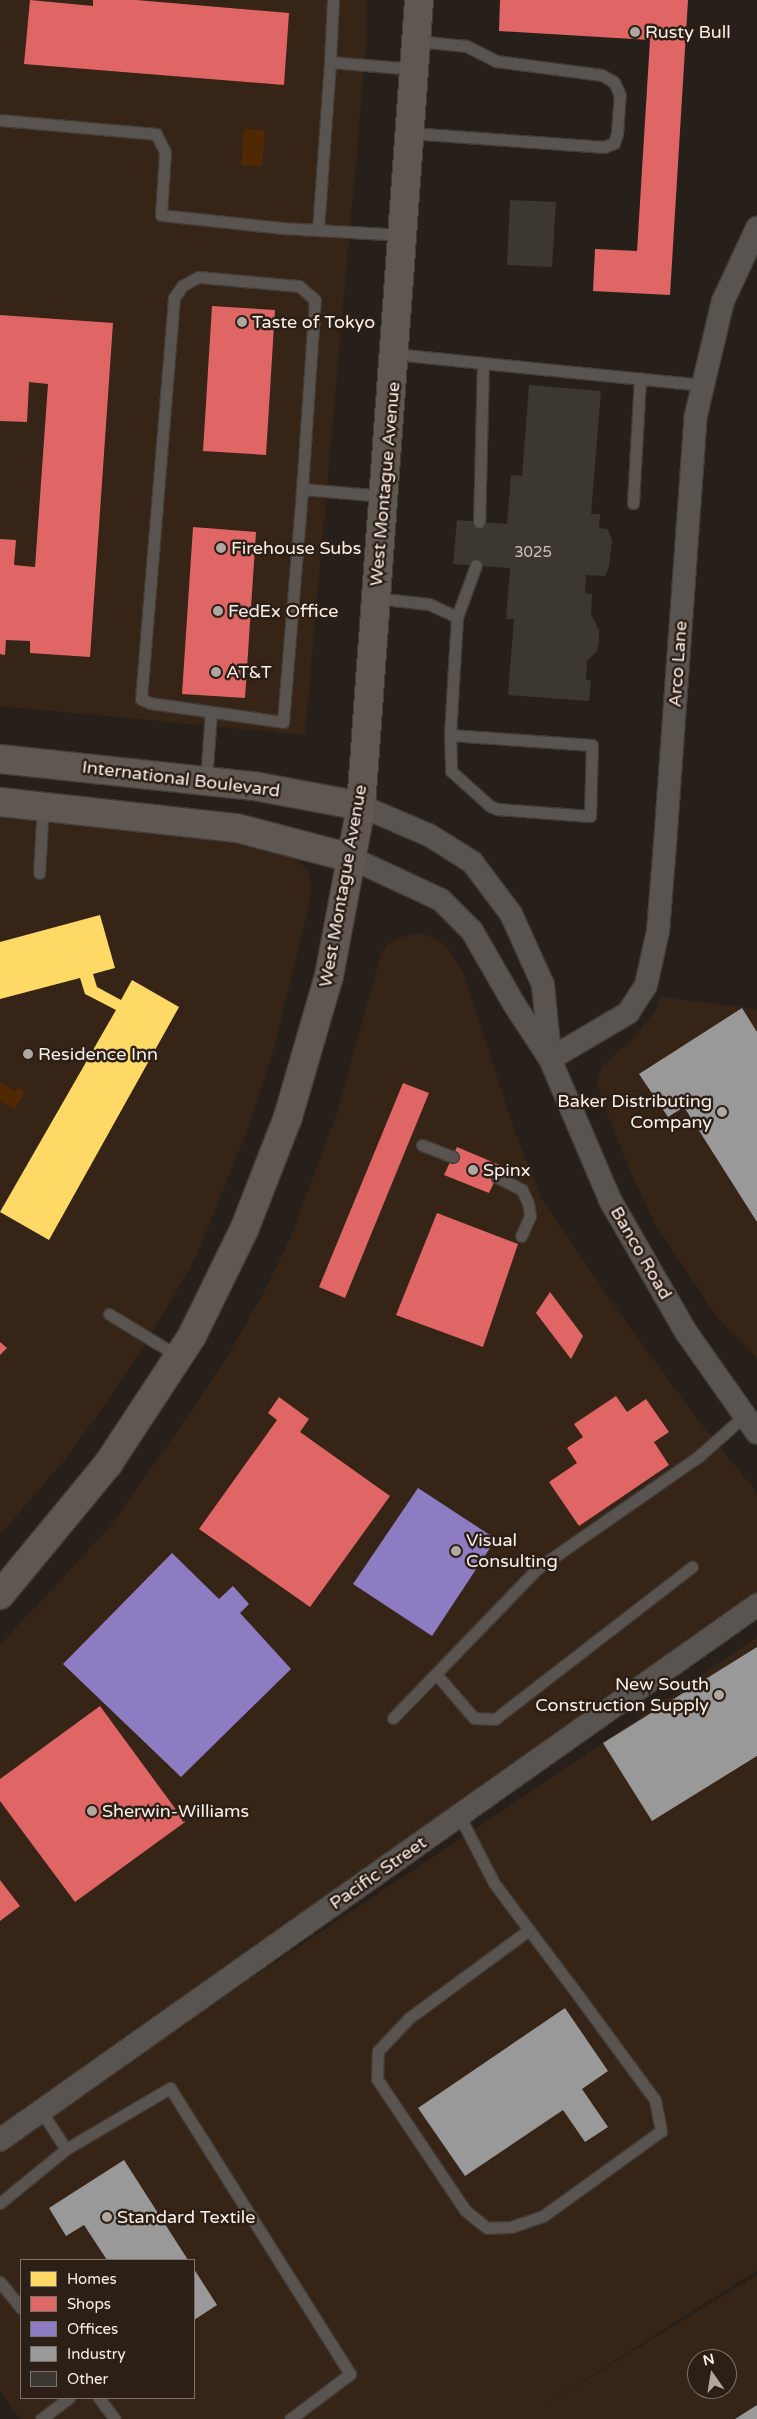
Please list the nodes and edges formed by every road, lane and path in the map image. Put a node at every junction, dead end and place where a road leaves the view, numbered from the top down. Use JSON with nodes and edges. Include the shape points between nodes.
{"nodes":[{"id":1,"x":333,"y":0,"type":"edge"},
{"id":2,"x":420,"y":0,"type":"edge"},
{"id":3,"x":417,"y":41,"type":"junction"},
{"id":4,"x":330,"y":62,"type":"junction"},
{"id":5,"x":415,"y":69,"type":"junction"},
{"id":6,"x":0,"y":120,"type":"edge"},
{"id":7,"x":410,"y":133,"type":"junction"},
{"id":8,"x":757,"y":228,"type":"edge"},
{"id":9,"x":318,"y":230,"type":"junction"},
{"id":10,"x":403,"y":235,"type":"junction"},
{"id":11,"x":395,"y":354,"type":"junction"},
{"id":12,"x":483,"y":363,"type":"junction"},
{"id":13,"x":640,"y":378,"type":"junction"},
{"id":14,"x":703,"y":385,"type":"junction"},
{"id":15,"x":302,"y":489,"type":"junction"},
{"id":16,"x":384,"y":496,"type":"junction"},
{"id":17,"x":633,"y":503,"type":"dead end"},
{"id":18,"x":479,"y":522,"type":"dead end"},
{"id":19,"x":476,"y":565,"type":"dead end"},
{"id":20,"x":375,"y":598,"type":"junction"},
{"id":21,"x":457,"y":617,"type":"junction"},
{"id":22,"x":211,"y":712,"type":"junction"},
{"id":23,"x":450,"y":735,"type":"junction"},
{"id":24,"x":0,"y":759,"type":"edge"},
{"id":25,"x":206,"y":780,"type":"junction"},
{"id":26,"x":0,"y":802,"type":"edge"},
{"id":27,"x":43,"y":806,"type":"junction"},
{"id":28,"x":360,"y":806,"type":"junction"},
{"id":29,"x":351,"y":858,"type":"junction"},
{"id":30,"x":39,"y":873,"type":"dead end"},
{"id":31,"x":550,"y":1059,"type":"junction"},
{"id":32,"x":422,"y":1145,"type":"dead end"},
{"id":33,"x":452,"y":1157,"type":"dead end"},
{"id":34,"x":496,"y":1177,"type":"dead end"},
{"id":35,"x":521,"y":1236,"type":"dead end"},
{"id":36,"x":109,"y":1314,"type":"dead end"},
{"id":37,"x":178,"y":1356,"type":"junction"},
{"id":38,"x":751,"y":1424,"type":"edge"},
{"id":39,"x":692,"y":1567,"type":"dead end"},
{"id":40,"x":0,"y":1595,"type":"edge"},
{"id":41,"x":757,"y":1605,"type":"edge"},
{"id":42,"x":436,"y":1674,"type":"junction"},
{"id":43,"x":393,"y":1718,"type":"dead end"},
{"id":44,"x":459,"y":1815,"type":"junction"},
{"id":45,"x":529,"y":1930,"type":"junction"},
{"id":46,"x":41,"y":2111,"type":"junction"},
{"id":47,"x":0,"y":2140,"type":"edge"},
{"id":48,"x":66,"y":2149,"type":"junction"},
{"id":49,"x":0,"y":2203,"type":"edge"},
{"id":50,"x":0,"y":2282,"type":"edge"},
{"id":51,"x":20,"y":2307,"type":"edge"},
{"id":52,"x":68,"y":2399,"type":"edge"},
{"id":53,"x":100,"y":2399,"type":"edge"},
{"id":54,"x":41,"y":2419,"type":"edge"},
{"id":55,"x":115,"y":2419,"type":"edge"},
{"id":56,"x":290,"y":2419,"type":"edge"}],
"edges":[{"from":1,"to":4,"type":"lane"},
{"from":2,"to":3,"type":"main road","name":"West Montague Avenue"},
{"from":3,"to":5,"type":"main road","name":"West Montague Avenue"},
{"from":3,"to":7,"type":"lane","via":[[466,46],[496,61],[602,75],[614,82],[620,95],[617,134],[614,143],[604,147]]},
{"from":4,"to":5,"type":"lane"},
{"from":4,"to":9,"type":"lane"},
{"from":5,"to":7,"type":"main road","name":"West Montague Avenue"},
{"from":6,"to":9,"type":"lane","via":[[156,134],[165,152],[161,214]]},
{"from":7,"to":10,"type":"main road","name":"West Montague Avenue"},
{"from":8,"to":14,"type":"street","name":"Arco Lane","via":[[723,301]]},
{"from":9,"to":10,"type":"lane"},
{"from":10,"to":11,"type":"main road","name":"West Montague Avenue"},
{"from":11,"to":12,"type":"lane"},
{"from":11,"to":16,"type":"main road","name":"West Montague Avenue"},
{"from":12,"to":13,"type":"lane"},
{"from":12,"to":18,"type":"lane"},
{"from":13,"to":14,"type":"lane"},
{"from":13,"to":17,"type":"lane"},
{"from":14,"to":31,"type":"street","name":"Arco Lane","via":[[696,415],[658,931],[646,985],[628,1013]]},
{"from":15,"to":16,"type":"lane"},
{"from":15,"to":22,"type":"lane","via":[[284,722]]},
{"from":15,"to":22,"type":"lane","via":[[315,300],[300,286],[198,277],[182,286],[174,298],[142,699]]},
{"from":16,"to":20,"type":"main road","name":"West Montague Avenue"},
{"from":19,"to":21,"type":"lane"},
{"from":20,"to":21,"type":"lane","via":[[429,604]]},
{"from":20,"to":28,"type":"main road","name":"West Montague Avenue"},
{"from":21,"to":23,"type":"lane"},
{"from":22,"to":25,"type":"lane"},
{"from":23,"to":23,"type":"lane","via":[[451,771],[490,806],[590,816],[592,745]]},
{"from":24,"to":25,"type":"main road","name":"International Boulevard"},
{"from":25,"to":28,"type":"main road","name":"International Boulevard"},
{"from":26,"to":27,"type":"main road"},
{"from":27,"to":29,"type":"main road","via":[[237,828]]},
{"from":27,"to":30,"type":"lane"},
{"from":28,"to":29,"type":"main road","name":"West Montague Avenue"},
{"from":28,"to":31,"type":"street","name":"Banco Road","via":[[429,835],[472,862],[511,914],[543,985]]},
{"from":29,"to":31,"type":"street","name":"Banco Road","via":[[441,900],[472,931]]},
{"from":29,"to":37,"type":"main road","name":"West Montague Avenue","via":[[330,976],[288,1117],[244,1230],[192,1336]]},
{"from":31,"to":38,"type":"street","name":"Banco Road","via":[[610,1200],[686,1332]]},
{"from":32,"to":33,"type":"lane"},
{"from":34,"to":35,"type":"lane","via":[[522,1190],[528,1203],[530,1216]]},
{"from":36,"to":37,"type":"lane"},
{"from":37,"to":40,"type":"main road","name":"West Montague Avenue","via":[[108,1464]]},
{"from":38,"to":42,"type":"lane","via":[[699,1456],[538,1568]]},
{"from":39,"to":42,"type":"lane","via":[[495,1719],[474,1718]]},
{"from":41,"to":44,"type":"street","name":"Pacific Street"},
{"from":42,"to":43,"type":"lane"},
{"from":44,"to":45,"type":"lane","via":[[494,1883]]},
{"from":44,"to":46,"type":"street","name":"Pacific Street"},
{"from":45,"to":45,"type":"lane","via":[[655,2100],[660,2132],[542,2216],[511,2227],[487,2228],[465,2210],[377,2078],[378,2051],[408,2018]]},
{"from":46,"to":47,"type":"street","name":"Pacific Street"},
{"from":46,"to":48,"type":"lane"},
{"from":48,"to":49,"type":"lane"},
{"from":48,"to":56,"type":"lane","via":[[170,2088],[350,2374]]},
{"from":50,"to":51,"type":"lane"},
{"from":52,"to":54,"type":"lane"},
{"from":53,"to":55,"type":"lane"}]}
